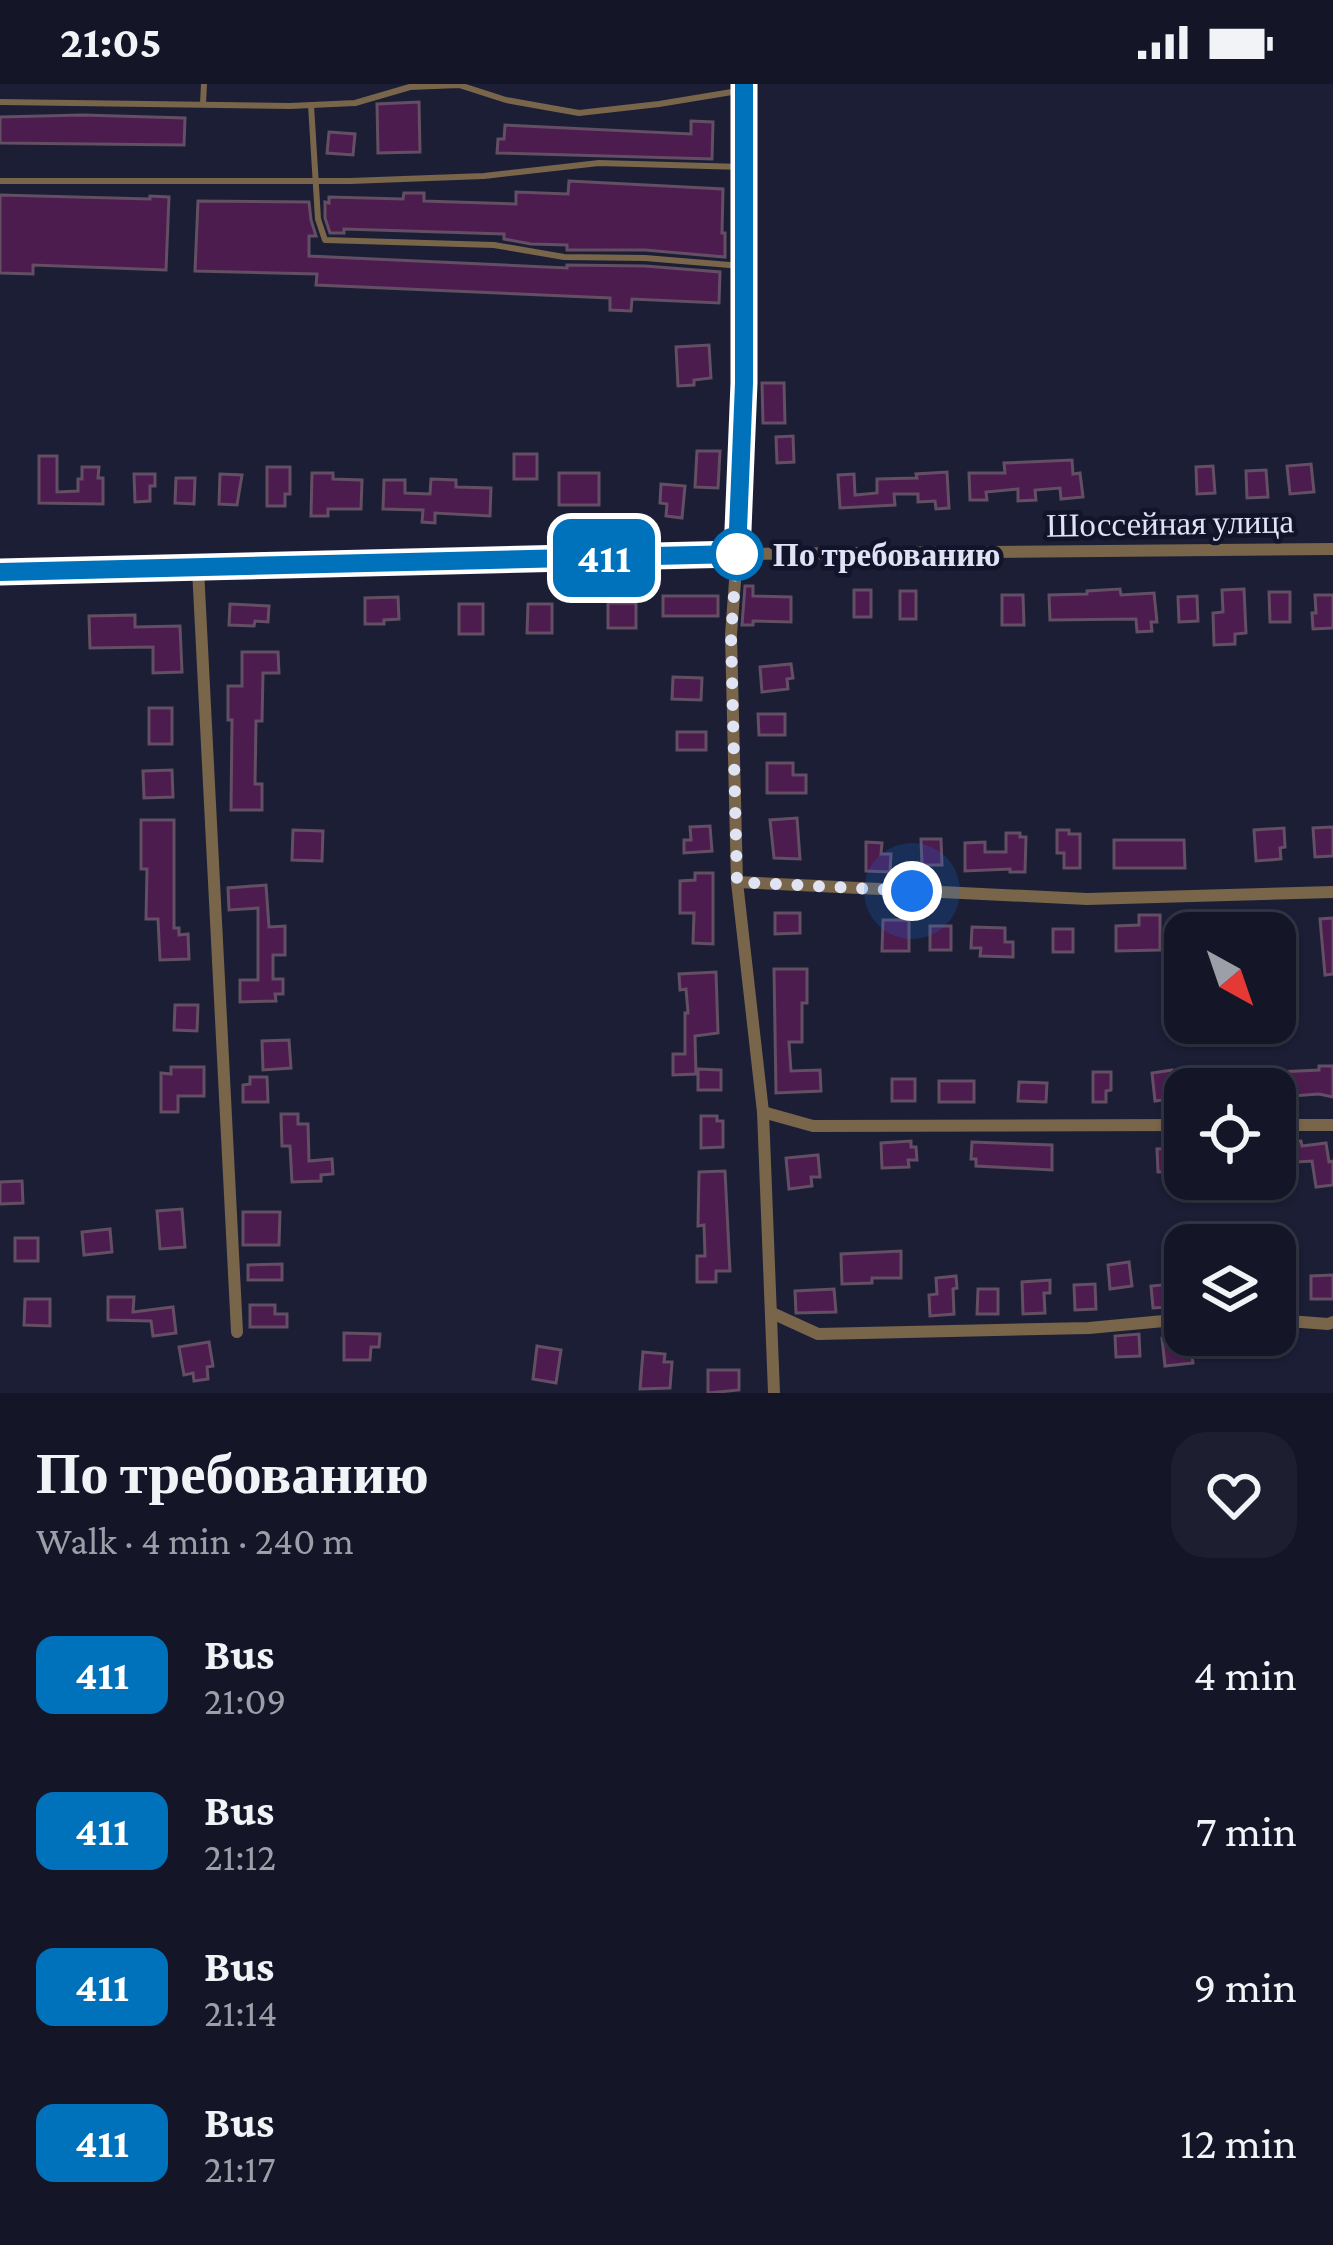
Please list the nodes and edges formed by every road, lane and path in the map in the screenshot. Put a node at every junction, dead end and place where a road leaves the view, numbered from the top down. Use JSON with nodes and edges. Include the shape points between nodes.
{"nodes":[{"id":1,"x":203,"y":84,"type":"edge"},
{"id":2,"x":744,"y":87,"type":"edge"},
{"id":3,"x":0,"y":102,"type":"edge"},
{"id":4,"x":203,"y":105,"type":"junction"},
{"id":5,"x":311,"y":105,"type":"junction"},
{"id":6,"x":743,"y":167,"type":"junction"},
{"id":7,"x":0,"y":181,"type":"edge"},
{"id":8,"x":316,"y":182,"type":"junction"},
{"id":9,"x":743,"y":266,"type":"junction"},
{"id":10,"x":1333,"y":549,"type":"edge"},
{"id":11,"x":737,"y":554,"type":"junction"},
{"id":12,"x":197,"y":568,"type":"junction"},
{"id":13,"x":0,"y":572,"type":"edge"},
{"id":14,"x":737,"y":882,"type":"junction"},
{"id":15,"x":1333,"y":892,"type":"edge"},
{"id":16,"x":763,"y":1112,"type":"junction"},
{"id":17,"x":1164,"y":1125,"type":"edge"},
{"id":18,"x":1296,"y":1125,"type":"edge"},
{"id":19,"x":1333,"y":1125,"type":"edge"},
{"id":20,"x":772,"y":1313,"type":"junction"},
{"id":21,"x":1164,"y":1321,"type":"edge"},
{"id":22,"x":1296,"y":1322,"type":"edge"},
{"id":23,"x":1333,"y":1322,"type":"edge"},
{"id":24,"x":237,"y":1332,"type":"dead end"},
{"id":25,"x":774,"y":1393,"type":"edge"}],
"edges":[{"from":1,"to":4,"type":"lane"},
{"from":2,"to":5,"type":"lane","via":[[579,112],[459,85]]},
{"from":2,"to":6,"type":"street"},
{"from":3,"to":4,"type":"lane"},
{"from":4,"to":5,"type":"lane"},
{"from":5,"to":8,"type":"lane"},
{"from":6,"to":8,"type":"lane","via":[[598,163]]},
{"from":6,"to":9,"type":"street"},
{"from":7,"to":8,"type":"lane"},
{"from":8,"to":9,"type":"lane","via":[[326,240],[494,244],[564,257]]},
{"from":9,"to":11,"type":"street"},
{"from":10,"to":11,"type":"street","name":"Шоссейная улица"},
{"from":11,"to":12,"type":"street","name":"Шоссейная улица"},
{"from":11,"to":14,"type":"street"},
{"from":12,"to":13,"type":"street","name":"Шоссейная улица"},
{"from":12,"to":24,"type":"street"},
{"from":14,"to":15,"type":"street","via":[[1087,899]]},
{"from":14,"to":16,"type":"street"},
{"from":16,"to":17,"type":"street","via":[[813,1126]]},
{"from":16,"to":20,"type":"street"},
{"from":18,"to":19,"type":"street"},
{"from":20,"to":21,"type":"street","via":[[818,1334]]},
{"from":20,"to":25,"type":"street"},
{"from":22,"to":23,"type":"street"}]}
